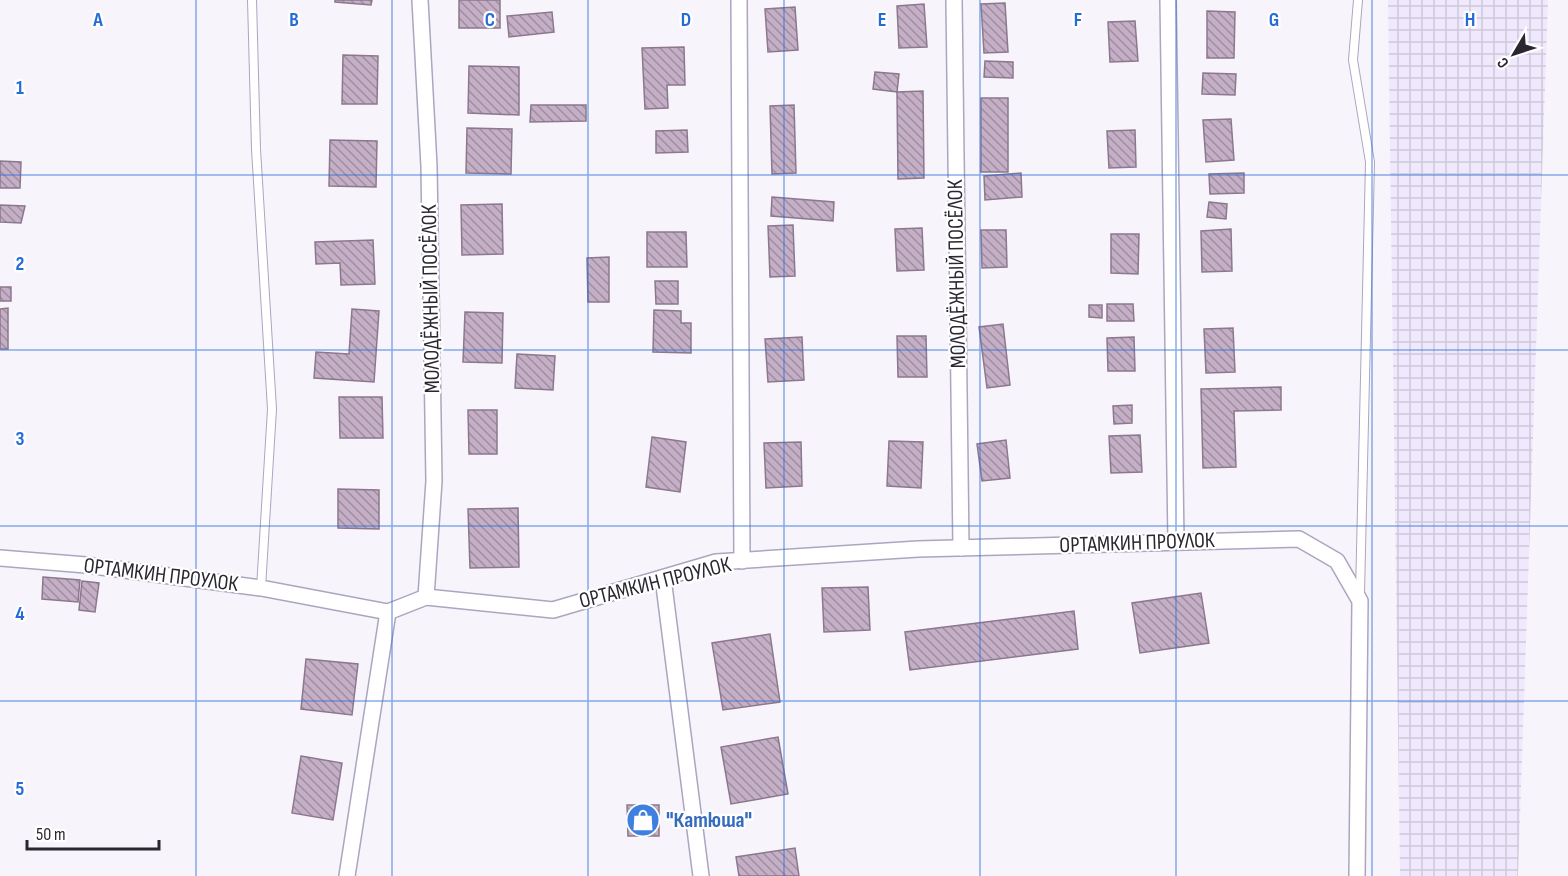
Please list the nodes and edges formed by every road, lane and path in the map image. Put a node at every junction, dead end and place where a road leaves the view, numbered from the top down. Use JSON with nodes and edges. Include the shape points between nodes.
{"nodes":[{"id":1,"x":252,"y":0,"type":"edge"},
{"id":2,"x":420,"y":0,"type":"edge"},
{"id":3,"x":739,"y":0,"type":"edge"},
{"id":4,"x":954,"y":0,"type":"edge"},
{"id":5,"x":1168,"y":0,"type":"edge"},
{"id":6,"x":1358,"y":0,"type":"edge"},
{"id":7,"x":1176,"y":542,"type":"junction"},
{"id":8,"x":961,"y":548,"type":"junction"},
{"id":9,"x":0,"y":558,"type":"edge"},
{"id":10,"x":742,"y":561,"type":"junction"},
{"id":11,"x":663,"y":578,"type":"junction"},
{"id":12,"x":261,"y":588,"type":"junction"},
{"id":13,"x":426,"y":597,"type":"junction"},
{"id":14,"x":1360,"y":601,"type":"junction"},
{"id":15,"x":388,"y":612,"type":"junction"},
{"id":16,"x":347,"y":876,"type":"edge"},
{"id":17,"x":701,"y":876,"type":"edge"},
{"id":18,"x":1357,"y":876,"type":"edge"}],
"edges":[{"from":1,"to":12,"type":"lane","via":[[256,149],[272,410]]},
{"from":2,"to":13,"type":"street","name":"МОЛОДЁЖНЫЙ ПОСЁЛОК","via":[[429,166],[434,480]]},
{"from":3,"to":10,"type":"street"},
{"from":4,"to":8,"type":"street","name":"МОЛОДЁЖНЫЙ ПОСЁЛОК"},
{"from":5,"to":7,"type":"street"},
{"from":6,"to":14,"type":"lane","via":[[1353,60],[1370,162]]},
{"from":7,"to":8,"type":"street","name":"ОРТАМКИН ПРОУЛОК"},
{"from":7,"to":14,"type":"street","name":"ОРТАМКИН ПРОУЛОК","via":[[1299,539],[1337,561]]},
{"from":8,"to":10,"type":"street","name":"ОРТАМКИН ПРОУЛОК"},
{"from":9,"to":12,"type":"street","name":"ОРТАМКИН ПРОУЛОК"},
{"from":10,"to":11,"type":"street","name":"ОРТАМКИН ПРОУЛОК","via":[[716,562]]},
{"from":11,"to":13,"type":"street","name":"ОРТАМКИН ПРОУЛОК","via":[[553,610]]},
{"from":11,"to":17,"type":"street"},
{"from":12,"to":15,"type":"street","name":"ОРТАМКИН ПРОУЛОК"},
{"from":13,"to":15,"type":"street","name":"ОРТАМКИН ПРОУЛОК"},
{"from":14,"to":18,"type":"street"},
{"from":15,"to":16,"type":"street"}]}
